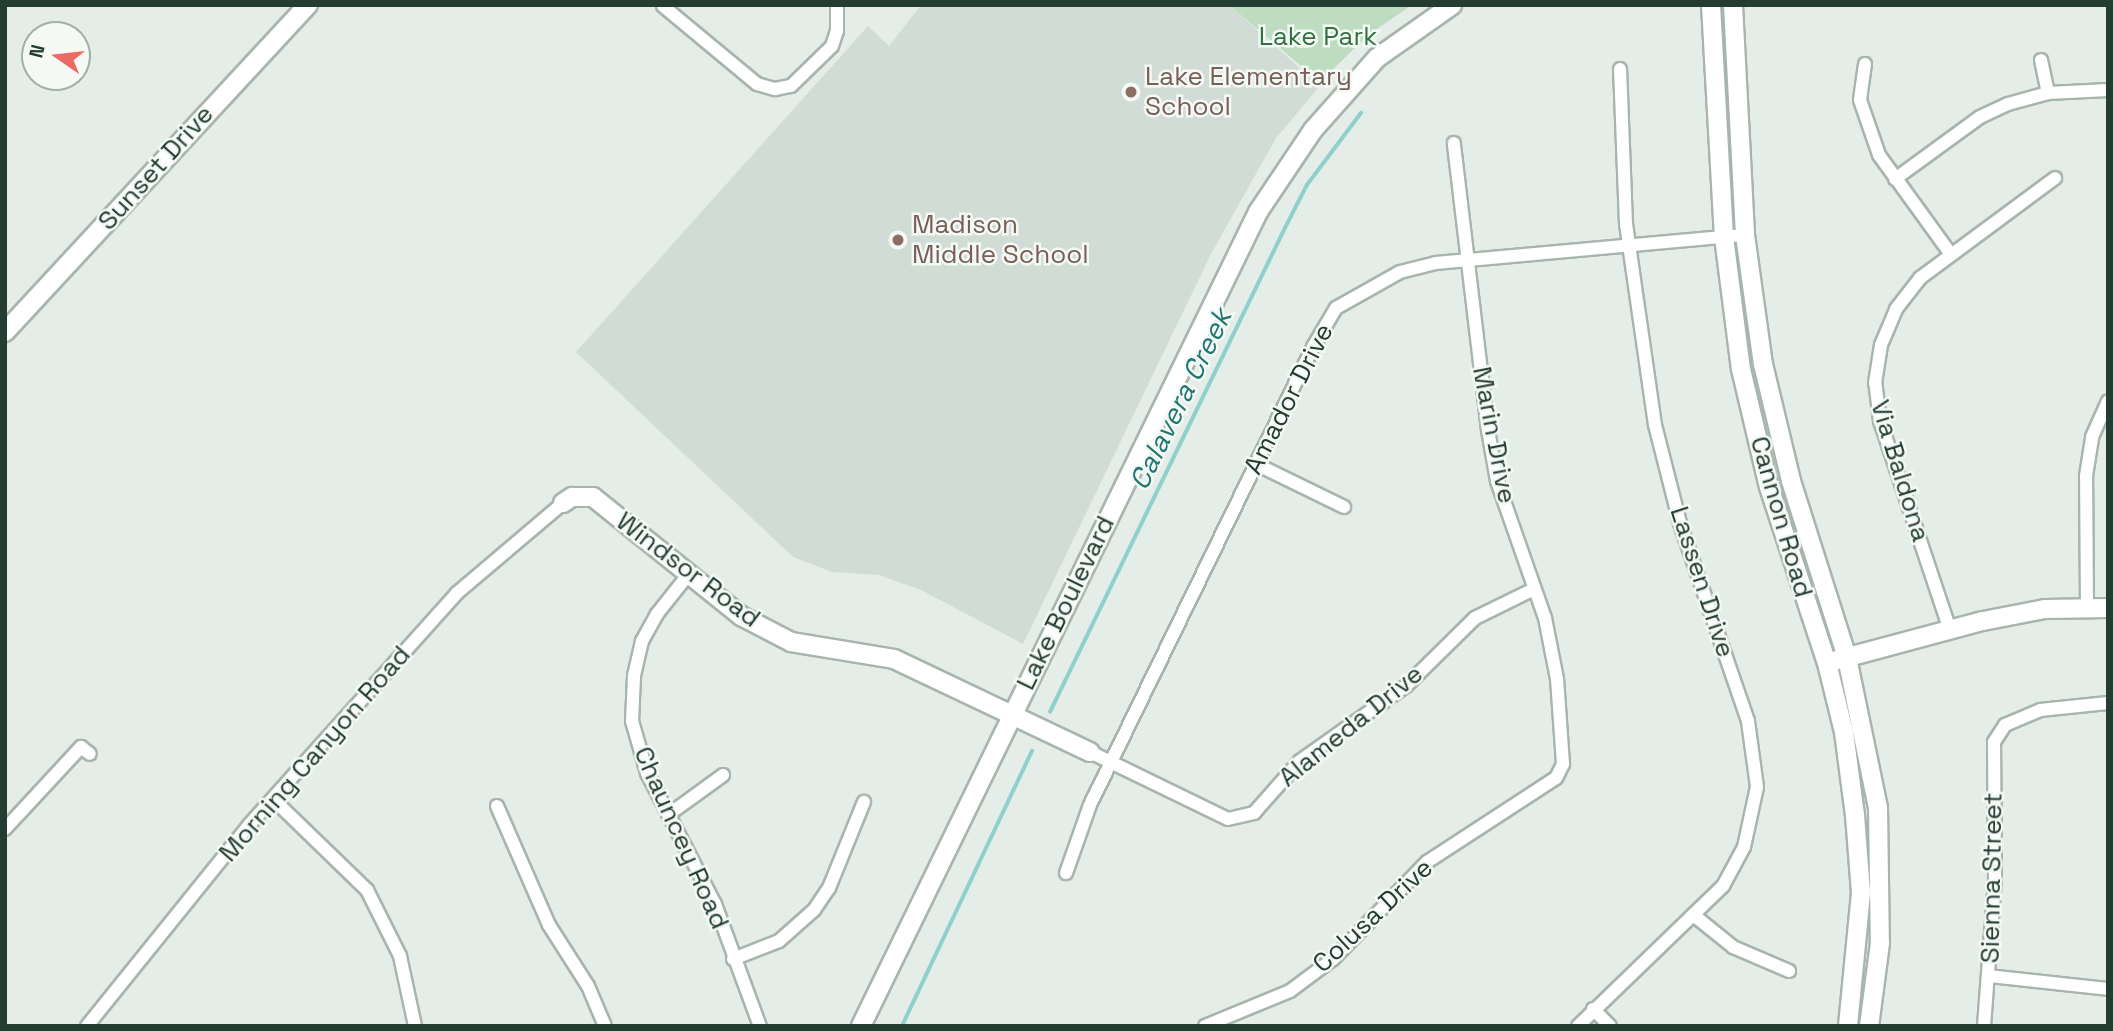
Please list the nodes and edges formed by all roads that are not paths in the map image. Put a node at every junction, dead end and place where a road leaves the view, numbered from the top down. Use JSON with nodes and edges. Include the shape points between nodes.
{"nodes":[{"id":1,"x":308,"y":5,"type":"edge"},
{"id":2,"x":837,"y":5,"type":"edge"},
{"id":3,"x":1452,"y":5,"type":"edge"},
{"id":4,"x":1711,"y":5,"type":"edge"},
{"id":5,"x":1733,"y":5,"type":"edge"},
{"id":6,"x":663,"y":6,"type":"edge"},
{"id":7,"x":2041,"y":60,"type":"dead end"},
{"id":8,"x":1865,"y":64,"type":"dead end"},
{"id":9,"x":1620,"y":69,"type":"dead end"},
{"id":10,"x":2108,"y":90,"type":"edge"},
{"id":11,"x":2048,"y":93,"type":"junction"},
{"id":12,"x":1454,"y":143,"type":"dead end"},
{"id":13,"x":2056,"y":178,"type":"dead end"},
{"id":14,"x":1895,"y":179,"type":"junction"},
{"id":15,"x":1745,"y":235,"type":"junction"},
{"id":16,"x":1724,"y":237,"type":"junction"},
{"id":17,"x":1630,"y":247,"type":"junction"},
{"id":18,"x":1950,"y":253,"type":"junction"},
{"id":19,"x":1468,"y":261,"type":"junction"},
{"id":20,"x":5,"y":332,"type":"edge"},
{"id":21,"x":2108,"y":401,"type":"edge"},
{"id":22,"x":1256,"y":464,"type":"junction"},
{"id":23,"x":563,"y":503,"type":"joint"},
{"id":24,"x":1344,"y":507,"type":"dead end"},
{"id":25,"x":688,"y":575,"type":"junction"},
{"id":26,"x":1534,"y":589,"type":"junction"},
{"id":27,"x":2087,"y":608,"type":"junction"},
{"id":28,"x":2108,"y":608,"type":"edge"},
{"id":29,"x":1951,"y":630,"type":"junction"},
{"id":30,"x":1847,"y":658,"type":"junction"},
{"id":31,"x":1826,"y":663,"type":"junction"},
{"id":32,"x":2108,"y":703,"type":"edge"},
{"id":33,"x":1012,"y":714,"type":"junction"},
{"id":34,"x":1090,"y":752,"type":"joint"},
{"id":35,"x":90,"y":754,"type":"dead end"},
{"id":36,"x":1110,"y":763,"type":"junction"},
{"id":37,"x":1563,"y":764,"type":"joint"},
{"id":38,"x":723,"y":775,"type":"dead end"},
{"id":39,"x":273,"y":799,"type":"junction"},
{"id":40,"x":864,"y":802,"type":"dead end"},
{"id":41,"x":497,"y":806,"type":"dead end"},
{"id":42,"x":668,"y":815,"type":"junction"},
{"id":43,"x":5,"y":829,"type":"edge"},
{"id":44,"x":1066,"y":873,"type":"dead end"},
{"id":45,"x":1696,"y":917,"type":"junction"},
{"id":46,"x":733,"y":959,"type":"junction"},
{"id":47,"x":1789,"y":971,"type":"dead end"},
{"id":48,"x":1989,"y":976,"type":"junction"},
{"id":49,"x":2108,"y":989,"type":"edge"},
{"id":50,"x":1593,"y":1009,"type":"junction"},
{"id":51,"x":87,"y":1026,"type":"edge"},
{"id":52,"x":415,"y":1026,"type":"edge"},
{"id":53,"x":605,"y":1026,"type":"edge"},
{"id":54,"x":760,"y":1026,"type":"edge"},
{"id":55,"x":861,"y":1026,"type":"edge"},
{"id":56,"x":1205,"y":1026,"type":"edge"},
{"id":57,"x":1578,"y":1026,"type":"edge"},
{"id":58,"x":1610,"y":1026,"type":"edge"},
{"id":59,"x":1848,"y":1026,"type":"edge"},
{"id":60,"x":1869,"y":1026,"type":"edge"},
{"id":61,"x":1984,"y":1026,"type":"edge"}],
"edges":[{"from":1,"to":20,"type":"main road","name":"Sunset Drive"},
{"from":2,"to":6,"type":"street","via":[[832,46],[792,86],[775,89],[757,83]]},
{"from":3,"to":33,"type":"main road","name":"Lake Boulevard","via":[[1377,58],[1321,118],[1281,174],[1258,212]]},
{"from":4,"to":16,"type":"main road","name":"Cannon Road"},
{"from":5,"to":15,"type":"main road","name":"Cannon Road"},
{"from":7,"to":11,"type":"street"},
{"from":8,"to":14,"type":"street","via":[[1860,100],[1880,155]]},
{"from":9,"to":17,"type":"street","name":"Lassen Drive"},
{"from":10,"to":11,"type":"street"},
{"from":11,"to":14,"type":"street","via":[[1980,117]]},
{"from":12,"to":19,"type":"street","name":"Marin Drive"},
{"from":13,"to":18,"type":"street","name":"Via Baldona"},
{"from":14,"to":18,"type":"street"},
{"from":15,"to":16,"type":"street","name":"Amador Drive"},
{"from":15,"to":30,"type":"main road","name":"Cannon Road","via":[[1763,364],[1791,481]]},
{"from":16,"to":17,"type":"street","name":"Amador Drive"},
{"from":16,"to":31,"type":"main road","name":"Cannon Road","via":[[1741,369],[1760,448]]},
{"from":17,"to":19,"type":"street","name":"Amador Drive"},
{"from":17,"to":45,"type":"street","name":"Lassen Drive","via":[[1655,425],[1680,523],[1754,744],[1757,788],[1744,847],[1723,886]]},
{"from":18,"to":29,"type":"street","name":"Via Baldona","via":[[1920,278],[1896,309],[1881,345],[1875,383],[1880,421]]},
{"from":19,"to":22,"type":"street","name":"Amador Drive","via":[[1401,272],[1336,308]]},
{"from":19,"to":26,"type":"street","name":"Marin Drive","via":[[1497,481]]},
{"from":21,"to":27,"type":"street","via":[[2092,438],[2086,476]]},
{"from":22,"to":24,"type":"street"},
{"from":22,"to":36,"type":"street","name":"Amador Drive"},
{"from":23,"to":25,"type":"main road","name":"Windsor Road","via":[[572,497],[593,497]]},
{"from":23,"to":39,"type":"street","name":"Morning Canyon Road","via":[[457,593]]},
{"from":25,"to":33,"type":"main road","name":"Windsor Road","via":[[741,617],[791,642],[894,660]]},
{"from":25,"to":42,"type":"street","name":"Chauncey Road","via":[[642,641],[634,676],[632,721],[638,749]]},
{"from":26,"to":36,"type":"street","name":"Alameda Drive","via":[[1475,618],[1406,686],[1300,761],[1254,813],[1228,819]]},
{"from":26,"to":37,"type":"street","name":"Marin Drive","via":[[1557,679]]},
{"from":27,"to":28,"type":"main road"},
{"from":27,"to":29,"type":"main road","via":[[2045,609]]},
{"from":29,"to":30,"type":"main road"},
{"from":30,"to":31,"type":"main road"},
{"from":30,"to":60,"type":"main road","name":"Cannon Road","via":[[1878,808],[1880,943]]},
{"from":31,"to":59,"type":"main road","name":"Cannon Road","via":[[1844,732],[1861,893]]},
{"from":32,"to":48,"type":"street","name":"Sienna Street","via":[[2040,710],[2005,725],[1994,742],[1995,881]]},
{"from":33,"to":34,"type":"main road","name":"Alameda Drive"},
{"from":33,"to":55,"type":"main road","name":"Lake Boulevard"},
{"from":34,"to":36,"type":"street","name":"Alameda Drive"},
{"from":35,"to":43,"type":"street","via":[[81,747]]},
{"from":36,"to":44,"type":"street","name":"Amador Drive"},
{"from":37,"to":56,"type":"street","name":"Colusa Drive","via":[[1556,779],[1427,862],[1332,959],[1290,991]]},
{"from":38,"to":42,"type":"street"},
{"from":39,"to":51,"type":"street","name":"Morning Canyon Road"},
{"from":39,"to":52,"type":"street","via":[[367,890],[400,956]]},
{"from":40,"to":46,"type":"street","via":[[814,910],[779,941]]},
{"from":41,"to":53,"type":"street","via":[[550,925],[588,986]]},
{"from":42,"to":46,"type":"street","name":"Chauncey Road","via":[[715,904]]},
{"from":45,"to":47,"type":"street","via":[[1733,947]]},
{"from":45,"to":50,"type":"street","name":"Lassen Drive"},
{"from":46,"to":54,"type":"street","name":"Chauncey Road"},
{"from":48,"to":49,"type":"street"},
{"from":48,"to":61,"type":"street","name":"Sienna Street"},
{"from":50,"to":57,"type":"street","name":"Lassen Drive"},
{"from":50,"to":58,"type":"street"}]}
